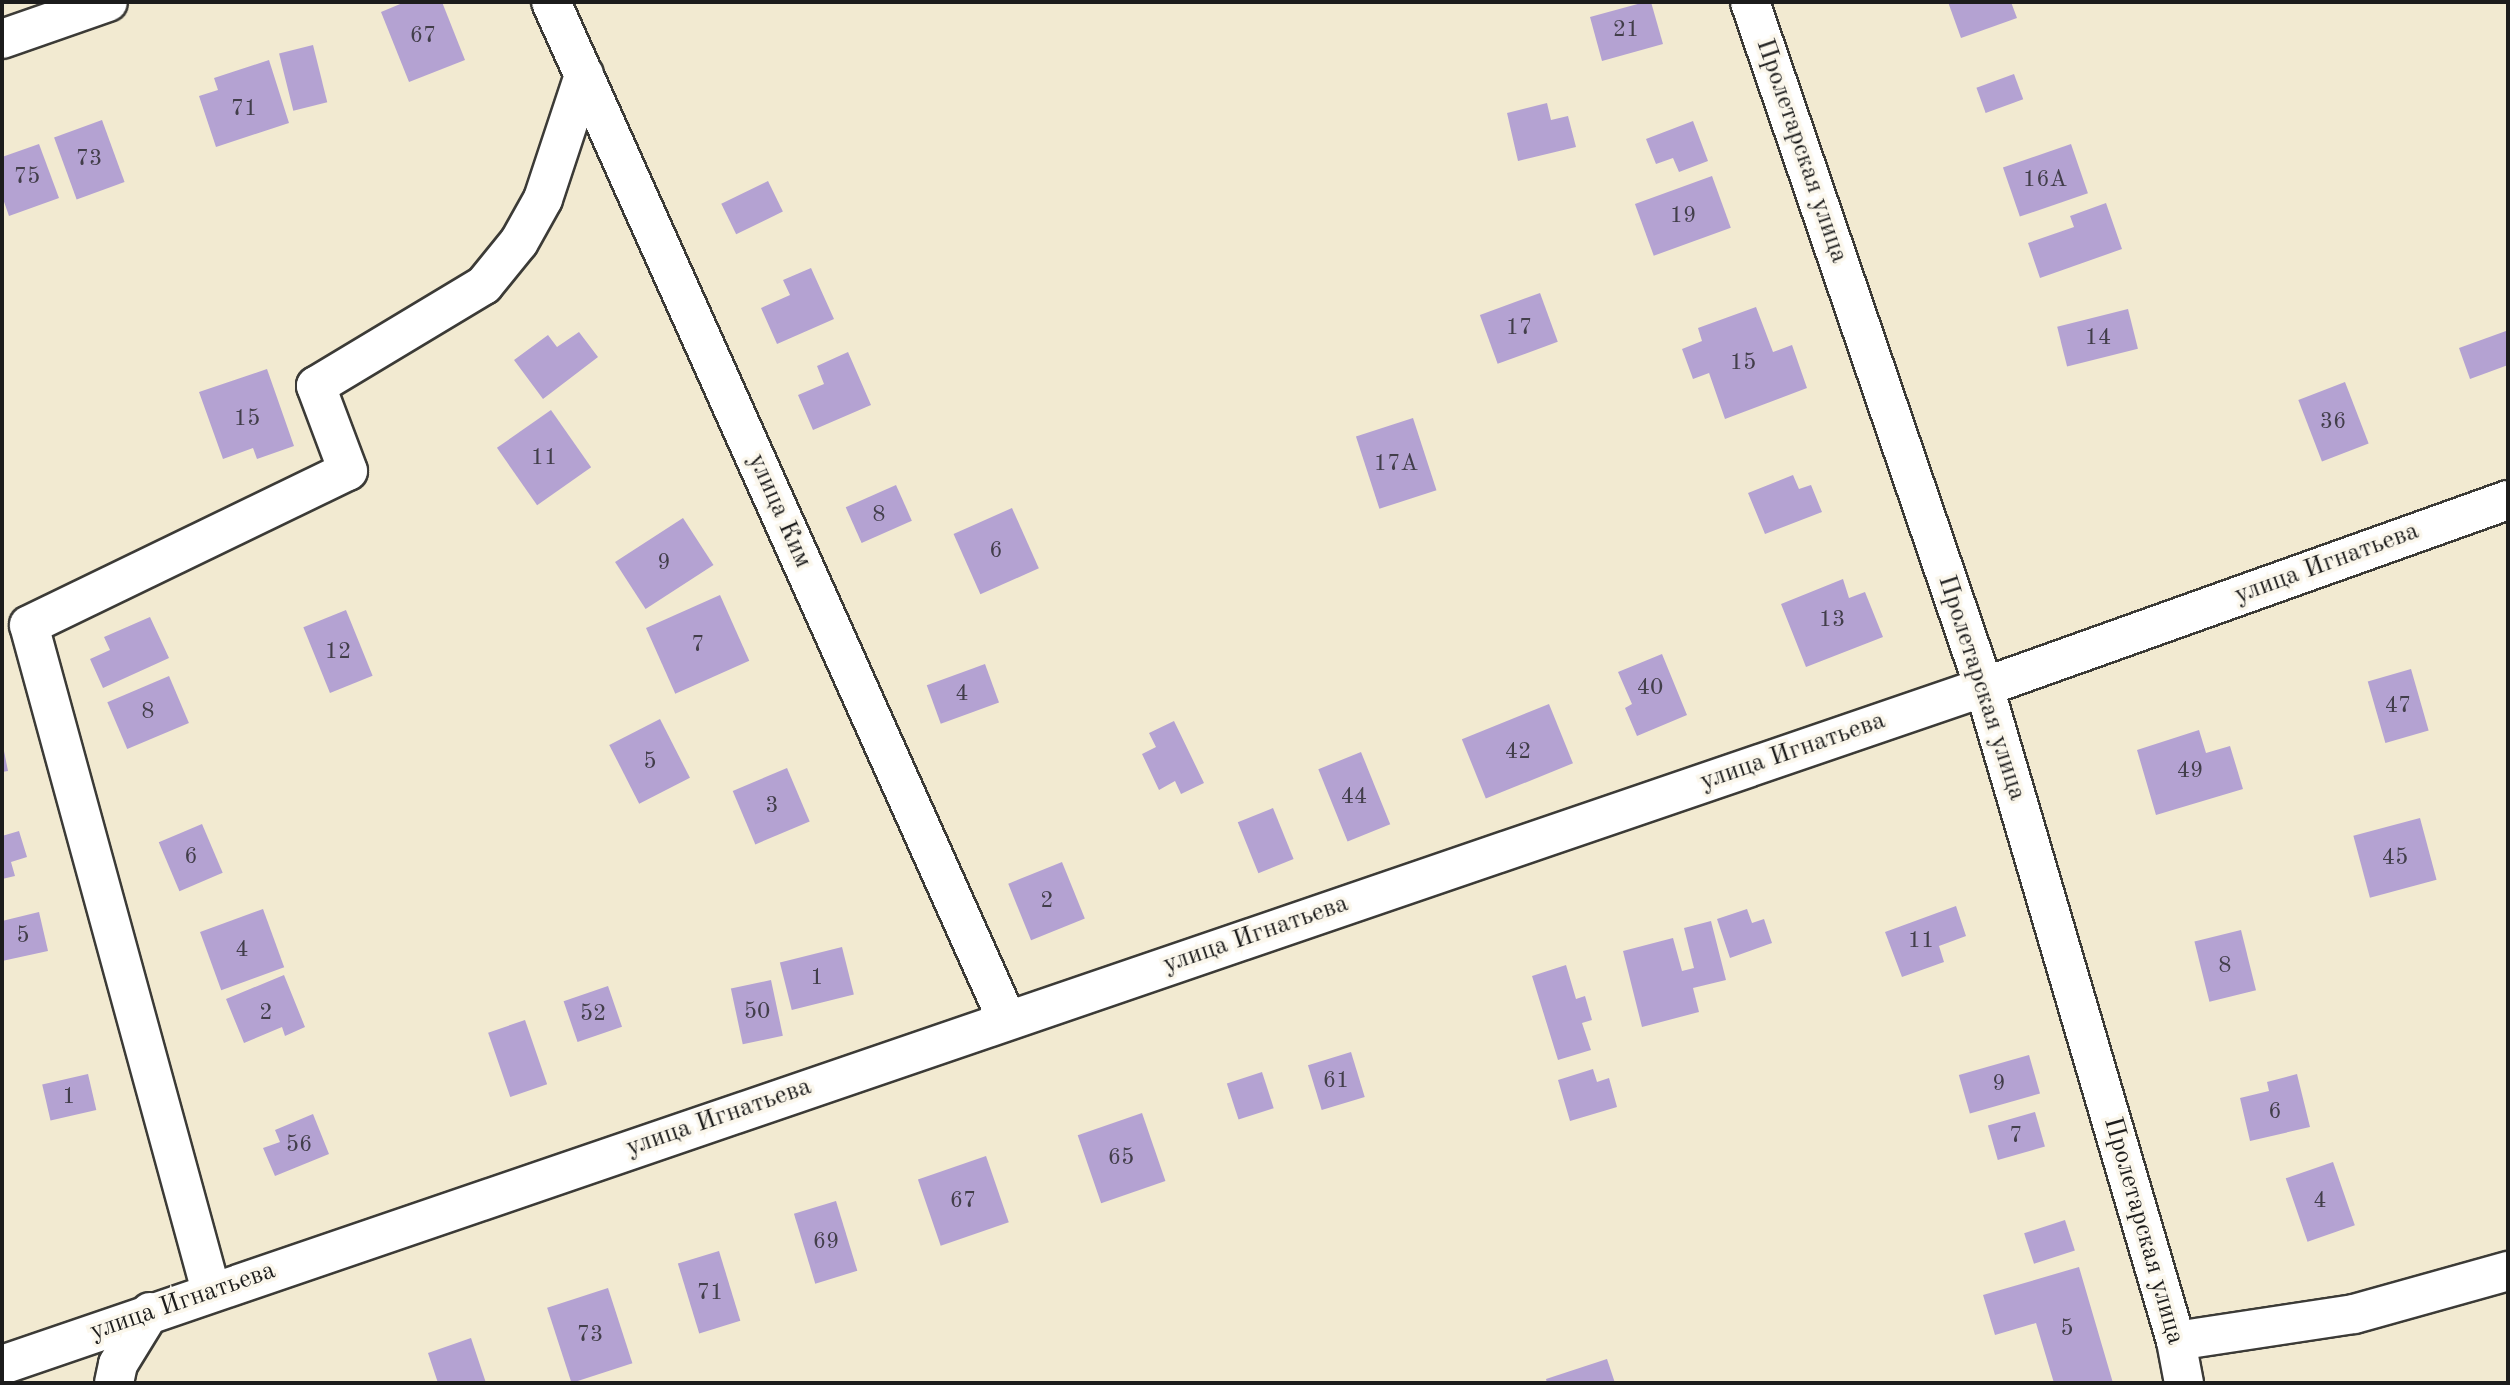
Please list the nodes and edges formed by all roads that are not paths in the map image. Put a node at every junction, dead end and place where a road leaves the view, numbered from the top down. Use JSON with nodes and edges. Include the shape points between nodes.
{"nodes":[{"id":1,"x":108,"y":2,"type":"edge"},
{"id":2,"x":551,"y":2,"type":"edge"},
{"id":3,"x":1750,"y":2,"type":"edge"},
{"id":4,"x":2,"y":40,"type":"edge"},
{"id":5,"x":584,"y":75,"type":"junction"},
{"id":6,"x":2508,"y":500,"type":"edge"},
{"id":7,"x":1984,"y":687,"type":"junction"},
{"id":8,"x":1007,"y":1020,"type":"junction"},
{"id":9,"x":2508,"y":1271,"type":"edge"},
{"id":10,"x":211,"y":1291,"type":"junction"},
{"id":11,"x":149,"y":1312,"type":"junction"},
{"id":12,"x":2176,"y":1341,"type":"junction"},
{"id":13,"x":2,"y":1366,"type":"edge"},
{"id":14,"x":114,"y":1383,"type":"edge"},
{"id":15,"x":2184,"y":1383,"type":"edge"}],
"edges":[{"from":1,"to":4,"type":"street"},
{"from":2,"to":5,"type":"street","name":"улица Ким"},
{"from":3,"to":7,"type":"street","name":"Пролетарская улица"},
{"from":5,"to":8,"type":"street","name":"улица Ким"},
{"from":5,"to":10,"type":"street","via":[[543,199],[519,242],[484,285],[316,386],[348,471],[29,625]]},
{"from":6,"to":7,"type":"street","name":"улица Игнатьева"},
{"from":7,"to":8,"type":"street","name":"улица Игнатьева"},
{"from":7,"to":12,"type":"street","name":"Пролетарская улица"},
{"from":8,"to":10,"type":"street","name":"улица Игнатьева"},
{"from":9,"to":12,"type":"street","via":[[2354,1314]]},
{"from":10,"to":11,"type":"street","name":"улица Игнатьева"},
{"from":11,"to":13,"type":"street","name":"улица Игнатьева"},
{"from":11,"to":14,"type":"street","via":[[118,1364]]},
{"from":12,"to":15,"type":"street","name":"Пролетарская улица"}]}
